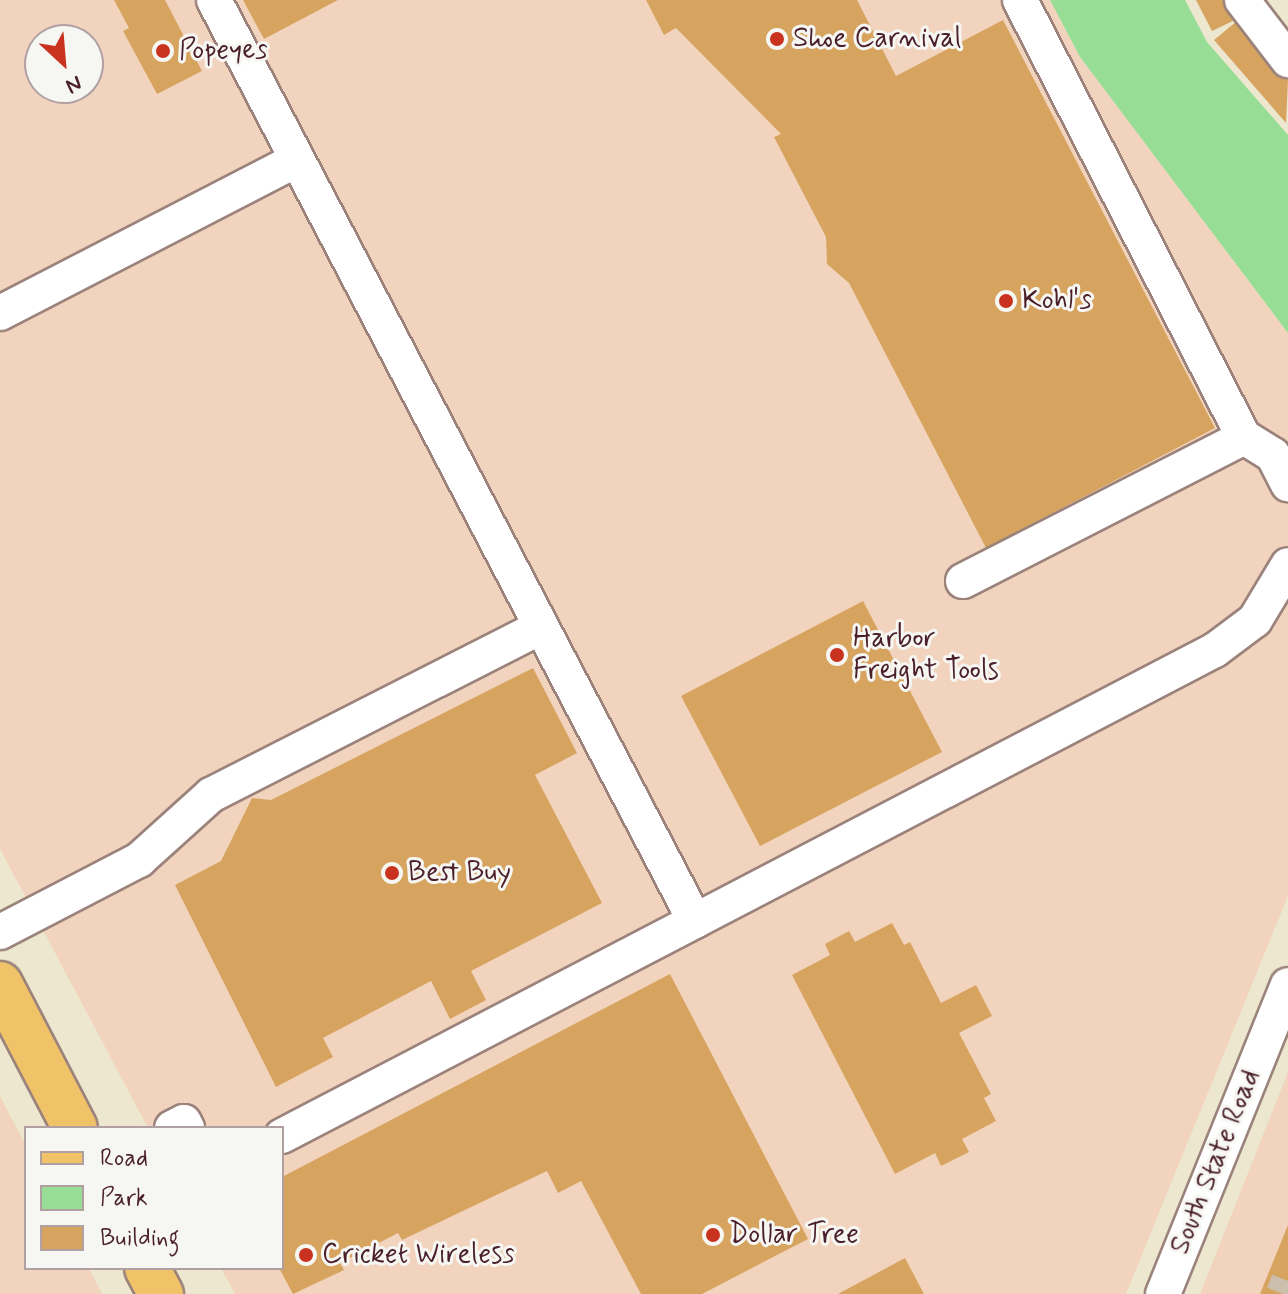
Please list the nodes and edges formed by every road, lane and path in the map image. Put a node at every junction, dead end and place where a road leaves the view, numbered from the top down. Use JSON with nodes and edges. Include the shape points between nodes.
{"nodes":[{"id":1,"x":214,"y":0,"type":"edge"},
{"id":2,"x":1020,"y":0,"type":"edge"},
{"id":3,"x":1242,"y":0,"type":"edge"},
{"id":4,"x":1288,"y":60,"type":"edge"},
{"id":5,"x":297,"y":160,"type":"junction"},
{"id":6,"x":0,"y":313,"type":"edge"},
{"id":7,"x":1244,"y":437,"type":"junction"},
{"id":8,"x":1288,"y":484,"type":"edge"},
{"id":9,"x":1288,"y":565,"type":"edge"},
{"id":10,"x":963,"y":581,"type":"dead end"},
{"id":11,"x":541,"y":627,"type":"junction"},
{"id":12,"x":695,"y":921,"type":"junction"},
{"id":13,"x":0,"y":932,"type":"edge"},
{"id":14,"x":0,"y":984,"type":"edge"},
{"id":15,"x":1288,"y":985,"type":"edge"},
{"id":16,"x":1281,"y":1021,"type":"edge"},
{"id":17,"x":74,"y":1126,"type":"edge"},
{"id":18,"x":284,"y":1135,"type":"edge"},
{"id":19,"x":148,"y":1270,"type":"edge"},
{"id":20,"x":161,"y":1294,"type":"edge"},
{"id":21,"x":1163,"y":1294,"type":"edge"}],
"edges":[{"from":1,"to":5,"type":"street"},
{"from":2,"to":7,"type":"street"},
{"from":3,"to":4,"type":"street"},
{"from":5,"to":6,"type":"street"},
{"from":5,"to":11,"type":"street"},
{"from":7,"to":8,"type":"street","via":[[1273,455]]},
{"from":7,"to":10,"type":"street"},
{"from":9,"to":12,"type":"street","via":[[1255,620],[1239,635]]},
{"from":11,"to":12,"type":"street"},
{"from":11,"to":13,"type":"street","via":[[211,795],[139,860]]},
{"from":12,"to":18,"type":"street"},
{"from":14,"to":17,"type":"main road"},
{"from":15,"to":16,"type":"street","name":"South State Road"},
{"from":16,"to":21,"type":"street","name":"South State Road"},
{"from":19,"to":20,"type":"main road"}]}
